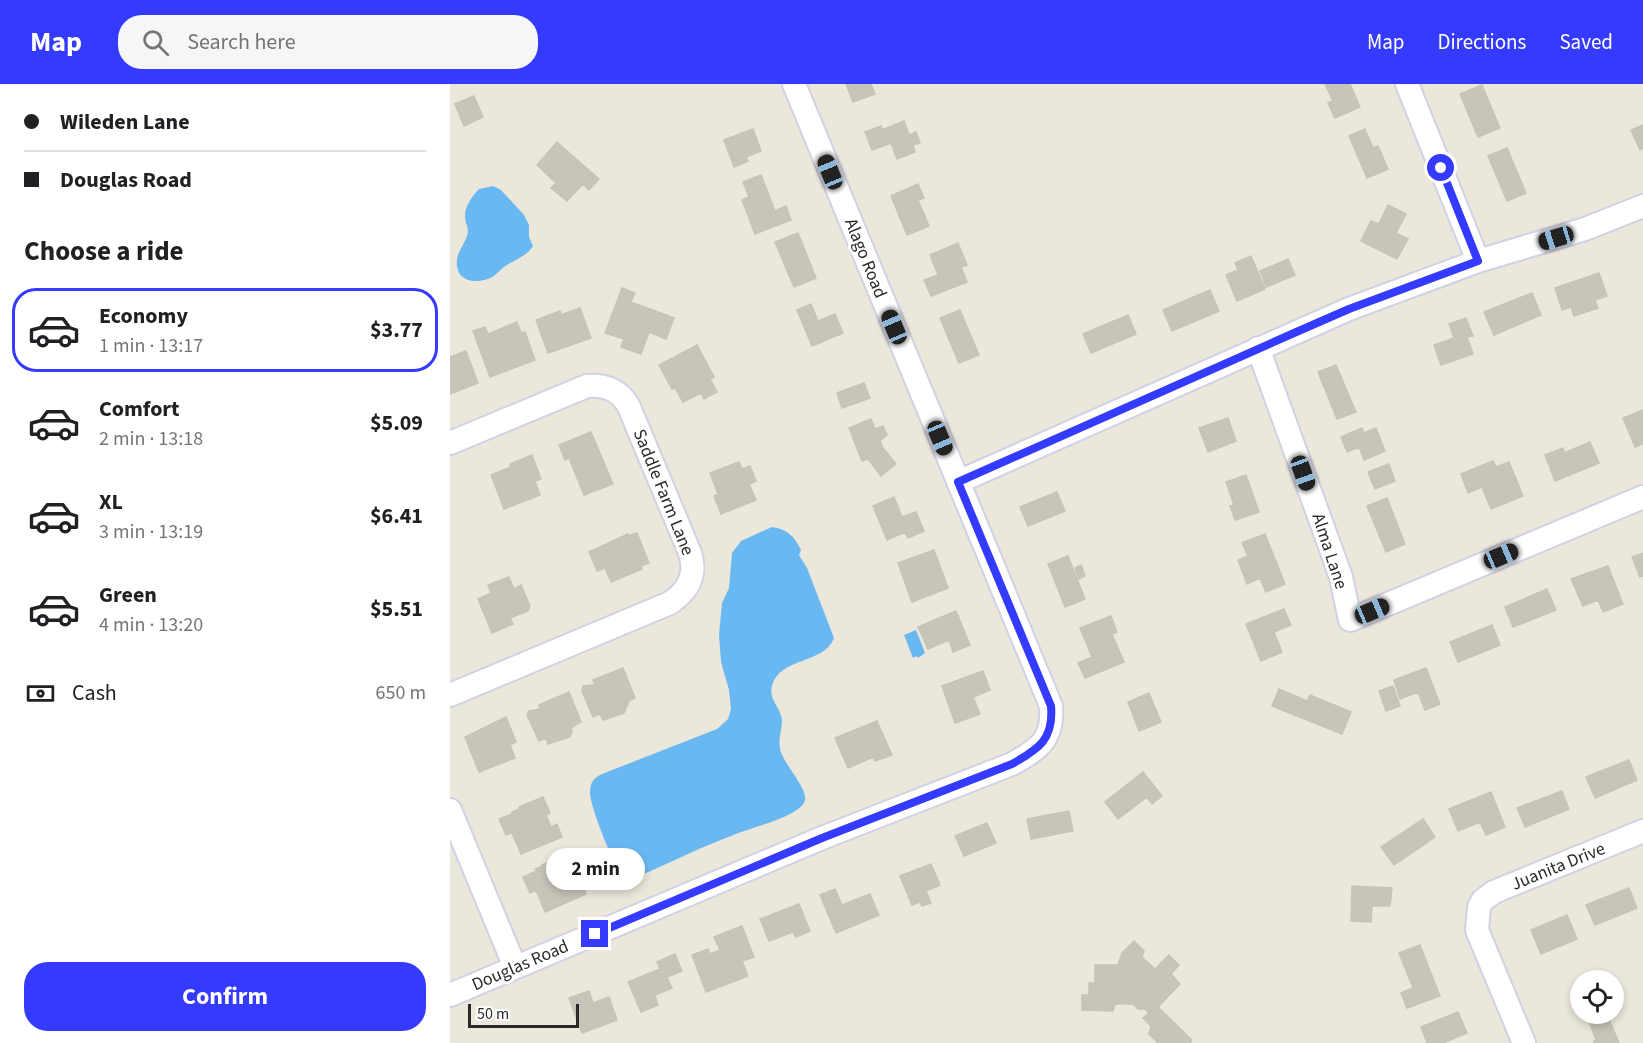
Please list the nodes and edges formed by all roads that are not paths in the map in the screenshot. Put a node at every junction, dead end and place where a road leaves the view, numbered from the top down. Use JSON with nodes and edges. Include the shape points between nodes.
{"nodes":[{"id":1,"x":794,"y":84,"type":"edge"},
{"id":2,"x":1407,"y":84,"type":"edge"},
{"id":3,"x":1643,"y":206,"type":"edge"},
{"id":4,"x":1478,"y":261,"type":"junction"},
{"id":5,"x":1257,"y":348,"type":"junction"},
{"id":6,"x":450,"y":443,"type":"edge"},
{"id":7,"x":958,"y":482,"type":"junction"},
{"id":8,"x":1643,"y":497,"type":"edge"},
{"id":9,"x":450,"y":695,"type":"edge"},
{"id":10,"x":1049,"y":733,"type":"joint"},
{"id":11,"x":450,"y":810,"type":"edge"},
{"id":12,"x":1643,"y":831,"type":"edge"},
{"id":13,"x":515,"y":967,"type":"junction"},
{"id":14,"x":450,"y":995,"type":"edge"},
{"id":15,"x":1524,"y":1043,"type":"edge"}],
"edges":[{"from":1,"to":7,"type":"street","name":"Alago Road"},
{"from":2,"to":4,"type":"street"},
{"from":3,"to":4,"type":"street","via":[[1585,229]]},
{"from":4,"to":5,"type":"street"},
{"from":5,"to":7,"type":"street"},
{"from":5,"to":8,"type":"street","name":"Alma Lane","via":[[1341,577],[1350,620]]},
{"from":6,"to":9,"type":"street","name":"Saddle Farm Lane","via":[[587,386],[613,390],[626,400],[693,565],[689,585],[670,603]]},
{"from":7,"to":10,"type":"street","name":"Alago Road","via":[[1051,706]]},
{"from":10,"to":13,"type":"street","name":"Douglas Road","via":[[1032,753],[1012,764],[822,838]]},
{"from":11,"to":13,"type":"street"},
{"from":12,"to":15,"type":"street","name":"Juanita Drive","via":[[1494,892],[1479,907],[1477,930]]},
{"from":13,"to":14,"type":"street","name":"Douglas Road"}]}
